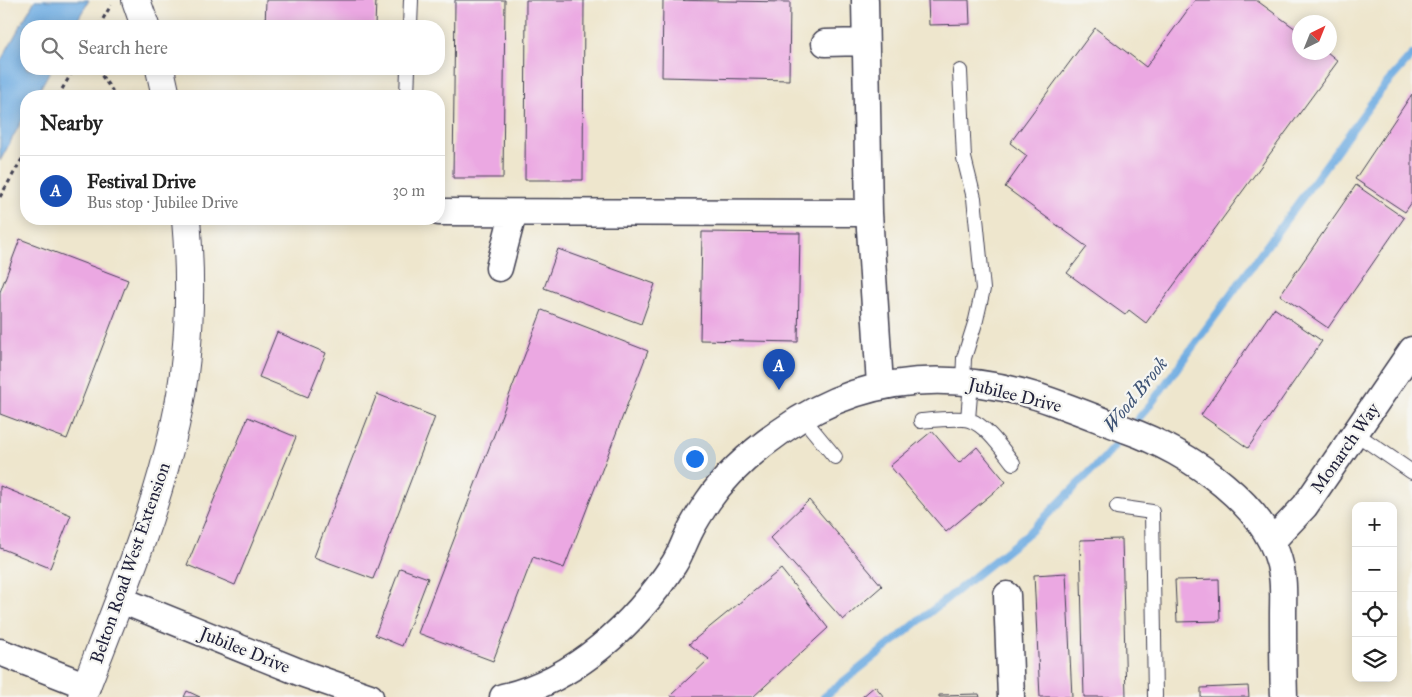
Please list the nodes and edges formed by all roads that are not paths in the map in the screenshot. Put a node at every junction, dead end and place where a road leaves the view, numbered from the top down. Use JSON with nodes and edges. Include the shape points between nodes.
{"nodes":[{"id":1,"x":136,"y":0,"type":"edge"},
{"id":2,"x":411,"y":0,"type":"edge"},
{"id":3,"x":865,"y":0,"type":"edge"},
{"id":4,"x":143,"y":20,"type":"edge"},
{"id":5,"x":410,"y":20,"type":"edge"},
{"id":6,"x":865,"y":42,"type":"junction"},
{"id":7,"x":825,"y":43,"type":"dead end"},
{"id":8,"x":960,"y":71,"type":"dead end"},
{"id":9,"x":161,"y":75,"type":"edge"},
{"id":10,"x":408,"y":75,"type":"edge"},
{"id":11,"x":165,"y":90,"type":"edge"},
{"id":12,"x":407,"y":90,"type":"edge"},
{"id":13,"x":445,"y":212,"type":"edge"},
{"id":14,"x":868,"y":213,"type":"junction"},
{"id":15,"x":513,"y":214,"type":"junction"},
{"id":16,"x":187,"y":225,"type":"edge"},
{"id":17,"x":499,"y":268,"type":"dead end"},
{"id":18,"x":1412,"y":350,"type":"edge"},
{"id":19,"x":967,"y":382,"type":"junction"},
{"id":20,"x":880,"y":385,"type":"junction"},
{"id":21,"x":802,"y":417,"type":"junction"},
{"id":22,"x":968,"y":420,"type":"junction"},
{"id":23,"x":921,"y":421,"type":"dead end"},
{"id":24,"x":1355,"y":433,"type":"junction"},
{"id":25,"x":835,"y":457,"type":"dead end"},
{"id":26,"x":1013,"y":463,"type":"dead end"},
{"id":27,"x":1412,"y":472,"type":"edge"},
{"id":28,"x":1117,"y":507,"type":"dead end"},
{"id":29,"x":1272,"y":541,"type":"junction"},
{"id":30,"x":1007,"y":596,"type":"dead end"},
{"id":31,"x":121,"y":600,"type":"junction"},
{"id":32,"x":0,"y":652,"type":"edge"},
{"id":33,"x":84,"y":691,"type":"edge"},
{"id":34,"x":370,"y":697,"type":"edge"},
{"id":35,"x":503,"y":697,"type":"edge"},
{"id":36,"x":1011,"y":697,"type":"edge"},
{"id":37,"x":1155,"y":697,"type":"edge"},
{"id":38,"x":1284,"y":697,"type":"edge"}],
"edges":[{"from":1,"to":4,"type":"street"},
{"from":2,"to":5,"type":"lane"},
{"from":3,"to":6,"type":"street"},
{"from":6,"to":7,"type":"street"},
{"from":6,"to":14,"type":"street"},
{"from":8,"to":19,"type":"lane","via":[[964,158],[974,198],[983,289],[964,358]]},
{"from":9,"to":11,"type":"street"},
{"from":10,"to":12,"type":"lane"},
{"from":13,"to":15,"type":"street"},
{"from":14,"to":15,"type":"street"},
{"from":14,"to":20,"type":"street"},
{"from":15,"to":17,"type":"street"},
{"from":16,"to":31,"type":"street","name":"Belton Road West Extension","via":[[190,262],[189,322],[177,416],[161,478]]},
{"from":18,"to":24,"type":"street","name":"Monarch Way"},
{"from":19,"to":20,"type":"street","name":"Jubilee Drive"},
{"from":19,"to":22,"type":"lane"},
{"from":19,"to":29,"type":"street","name":"Jubilee Drive","via":[[1039,397],[1147,437],[1191,460],[1212,476],[1243,502]]},
{"from":20,"to":21,"type":"street","name":"Jubilee Drive","via":[[849,395]]},
{"from":21,"to":25,"type":"lane"},
{"from":21,"to":35,"type":"street","name":"Jubilee Drive","via":[[763,444],[721,483],[658,587],[618,631],[547,683]]},
{"from":22,"to":23,"type":"lane"},
{"from":22,"to":26,"type":"lane","via":[[987,431]]},
{"from":24,"to":27,"type":"lane"},
{"from":24,"to":29,"type":"street","name":"Monarch Way","via":[[1305,506]]},
{"from":28,"to":37,"type":"lane","via":[[1152,512]]},
{"from":29,"to":38,"type":"street","name":"Jubilee Drive","via":[[1282,574]]},
{"from":30,"to":36,"type":"street"},
{"from":31,"to":33,"type":"street","name":"Belton Road West Extension"},
{"from":31,"to":34,"type":"street","name":"Jubilee Drive","via":[[304,674]]},
{"from":32,"to":33,"type":"street"}]}
